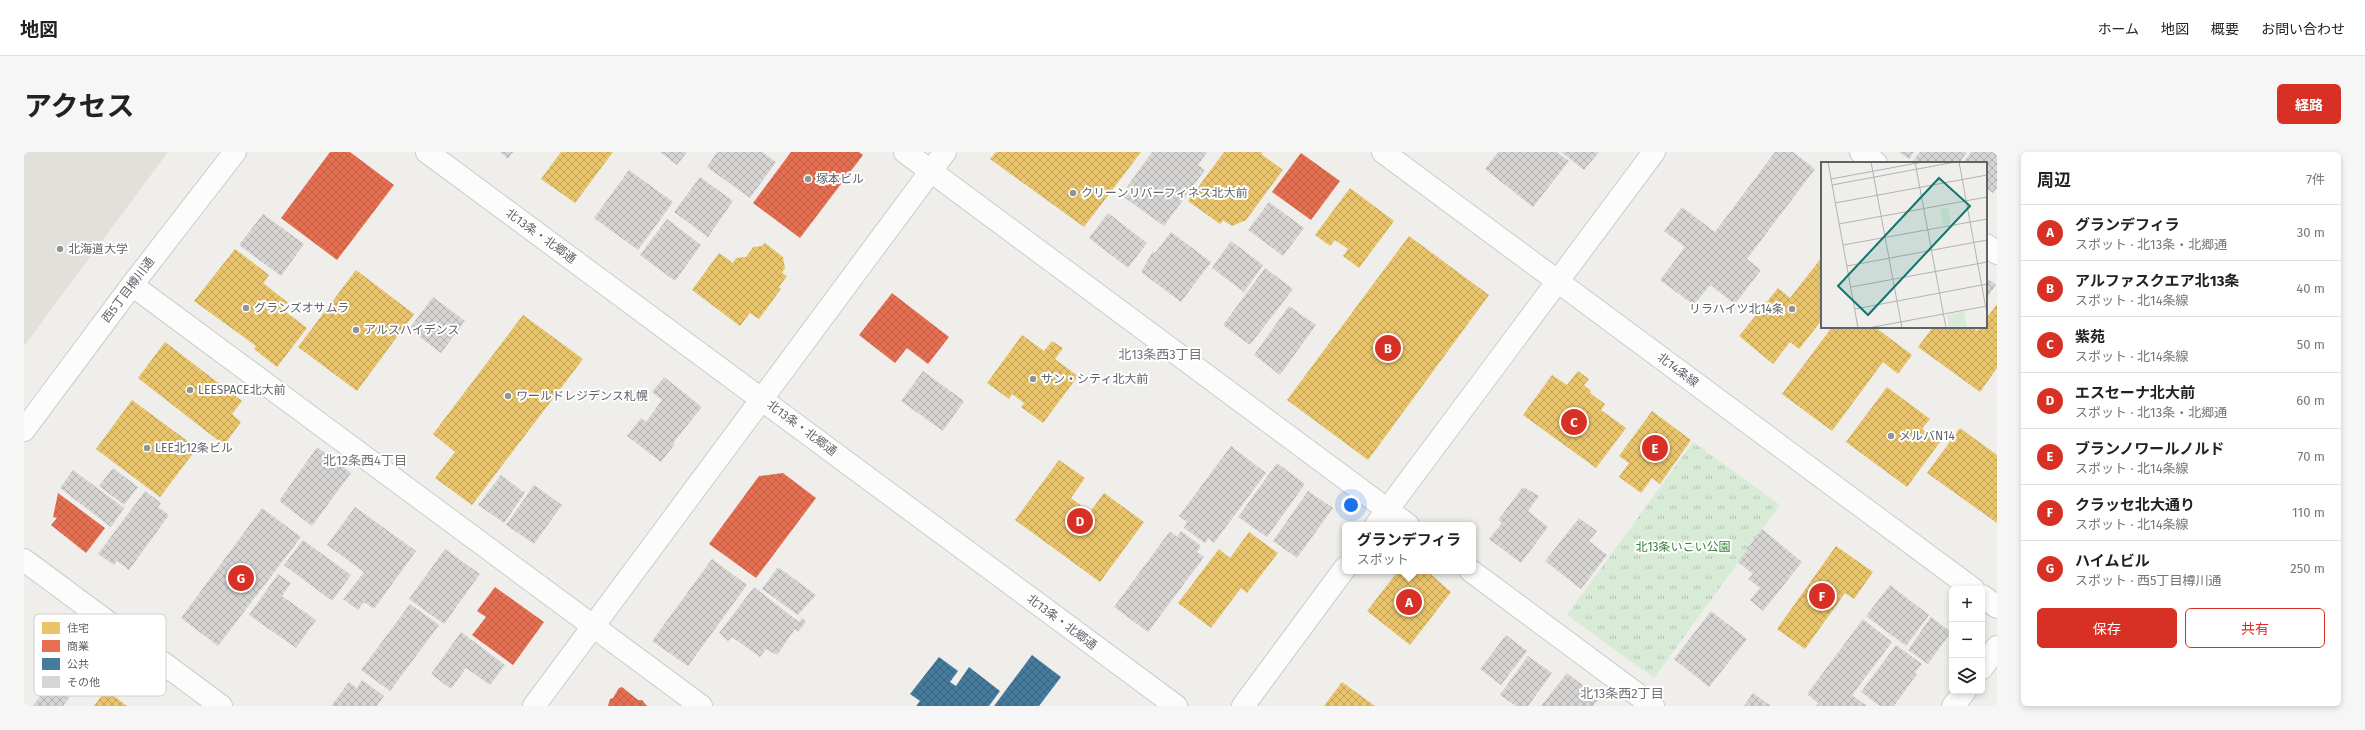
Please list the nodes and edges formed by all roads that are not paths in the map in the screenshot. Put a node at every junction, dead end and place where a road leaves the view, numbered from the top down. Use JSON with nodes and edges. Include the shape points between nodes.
{"nodes":[{"id":1,"x":235,"y":152,"type":"edge"},
{"id":2,"x":427,"y":152,"type":"edge"},
{"id":3,"x":906,"y":152,"type":"edge"},
{"id":4,"x":944,"y":152,"type":"edge"},
{"id":5,"x":1383,"y":152,"type":"edge"},
{"id":6,"x":1654,"y":152,"type":"edge"},
{"id":7,"x":1861,"y":152,"type":"edge"},
{"id":8,"x":1875,"y":162,"type":"edge"},
{"id":9,"x":931,"y":170,"type":"junction"},
{"id":10,"x":1987,"y":246,"type":"edge"},
{"id":11,"x":1997,"y":253,"type":"edge"},
{"id":12,"x":1558,"y":282,"type":"junction"},
{"id":13,"x":132,"y":285,"type":"junction"},
{"id":14,"x":762,"y":398,"type":"junction"},
{"id":15,"x":24,"y":430,"type":"edge"},
{"id":16,"x":1382,"y":517,"type":"edge"},
{"id":17,"x":1398,"y":522,"type":"edge"},
{"id":18,"x":24,"y":560,"type":"edge"},
{"id":19,"x":1342,"y":572,"type":"edge"},
{"id":20,"x":1474,"y":574,"type":"edge"},
{"id":21,"x":1969,"y":586,"type":"edge"},
{"id":22,"x":1985,"y":598,"type":"edge"},
{"id":23,"x":1997,"y":607,"type":"edge"},
{"id":24,"x":97,"y":614,"type":"edge"},
{"id":25,"x":594,"y":626,"type":"junction"},
{"id":26,"x":1997,"y":647,"type":"edge"},
{"id":27,"x":1985,"y":664,"type":"edge"},
{"id":28,"x":166,"y":665,"type":"edge"},
{"id":29,"x":1962,"y":694,"type":"edge"},
{"id":30,"x":221,"y":706,"type":"edge"},
{"id":31,"x":534,"y":706,"type":"edge"},
{"id":32,"x":701,"y":706,"type":"edge"},
{"id":33,"x":1176,"y":706,"type":"edge"},
{"id":34,"x":1243,"y":706,"type":"edge"},
{"id":35,"x":1653,"y":706,"type":"edge"},
{"id":36,"x":1953,"y":706,"type":"edge"}],
"edges":[{"from":1,"to":13,"type":"street","name":"西5丁目樽川通"},
{"from":2,"to":14,"type":"street","name":"北13条・北郷通"},
{"from":3,"to":9,"type":"street"},
{"from":4,"to":9,"type":"street"},
{"from":5,"to":12,"type":"street","name":"北14条線"},
{"from":6,"to":12,"type":"street"},
{"from":7,"to":8,"type":"street"},
{"from":9,"to":14,"type":"street"},
{"from":9,"to":16,"type":"street"},
{"from":10,"to":11,"type":"street"},
{"from":12,"to":16,"type":"street"},
{"from":12,"to":21,"type":"street","name":"北14条線"},
{"from":13,"to":15,"type":"street","name":"西5丁目樽川通"},
{"from":13,"to":25,"type":"street"},
{"from":14,"to":25,"type":"street"},
{"from":14,"to":33,"type":"street","name":"北13条・北郷通"},
{"from":16,"to":17,"type":"street"},
{"from":18,"to":24,"type":"street"},
{"from":19,"to":34,"type":"street"},
{"from":20,"to":35,"type":"street"},
{"from":22,"to":23,"type":"street"},
{"from":25,"to":31,"type":"street"},
{"from":25,"to":32,"type":"street"},
{"from":26,"to":27,"type":"street"},
{"from":28,"to":30,"type":"street"},
{"from":29,"to":36,"type":"street"}]}
